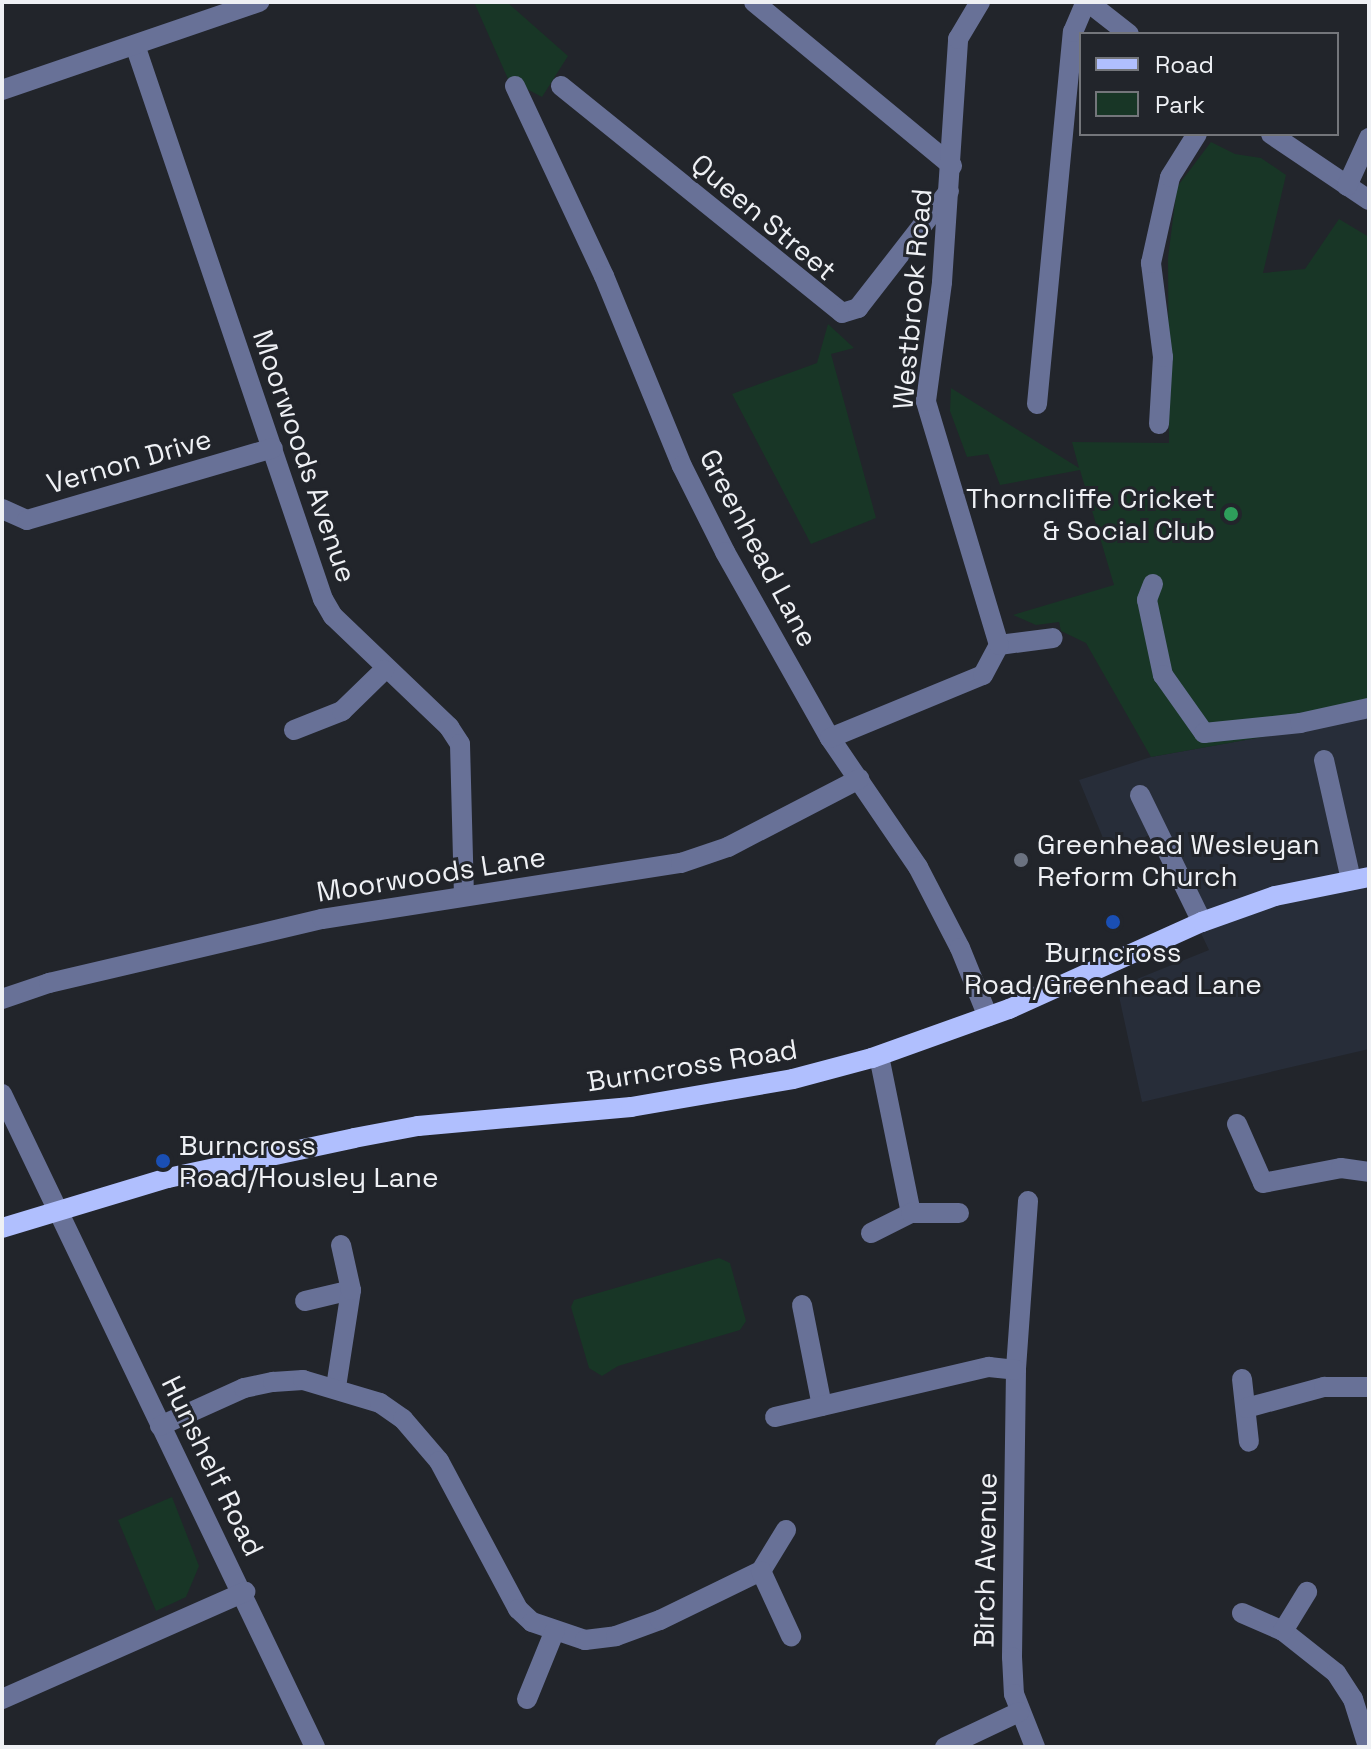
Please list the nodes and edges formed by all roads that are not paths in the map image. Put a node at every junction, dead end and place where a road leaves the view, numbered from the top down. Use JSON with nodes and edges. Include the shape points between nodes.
{"nodes":[{"id":1,"x":259,"y":2,"type":"edge"},
{"id":2,"x":754,"y":2,"type":"edge"},
{"id":3,"x":980,"y":2,"type":"edge"},
{"id":4,"x":1087,"y":2,"type":"edge"},
{"id":5,"x":1126,"y":32,"type":"edge"},
{"id":6,"x":135,"y":45,"type":"junction"},
{"id":7,"x":515,"y":86,"type":"dead end"},
{"id":8,"x":561,"y":86,"type":"dead end"},
{"id":9,"x":2,"y":90,"type":"edge"},
{"id":10,"x":1196,"y":136,"type":"edge"},
{"id":11,"x":1274,"y":136,"type":"edge"},
{"id":12,"x":1369,"y":138,"type":"edge"},
{"id":13,"x":952,"y":166,"type":"junction"},
{"id":14,"x":1347,"y":186,"type":"junction"},
{"id":15,"x":949,"y":191,"type":"junction"},
{"id":16,"x":1369,"y":200,"type":"edge"},
{"id":17,"x":1037,"y":404,"type":"dead end"},
{"id":18,"x":1159,"y":424,"type":"dead end"},
{"id":19,"x":273,"y":448,"type":"junction"},
{"id":20,"x":2,"y":509,"type":"edge"},
{"id":21,"x":1153,"y":584,"type":"dead end"},
{"id":22,"x":1053,"y":638,"type":"dead end"},
{"id":23,"x":999,"y":645,"type":"junction"},
{"id":24,"x":384,"y":670,"type":"junction"},
{"id":25,"x":1369,"y":708,"type":"edge"},
{"id":26,"x":294,"y":730,"type":"dead end"},
{"id":27,"x":830,"y":738,"type":"junction"},
{"id":28,"x":1324,"y":760,"type":"dead end"},
{"id":29,"x":859,"y":779,"type":"junction"},
{"id":30,"x":1140,"y":795,"type":"dead end"},
{"id":31,"x":1360,"y":879,"type":"edge"},
{"id":32,"x":464,"y":893,"type":"junction"},
{"id":33,"x":1202,"y":922,"type":"junction"},
{"id":34,"x":2,"y":999,"type":"edge"},
{"id":35,"x":988,"y":1017,"type":"junction"},
{"id":36,"x":879,"y":1056,"type":"junction"},
{"id":37,"x":2,"y":1094,"type":"edge"},
{"id":38,"x":1237,"y":1124,"type":"dead end"},
{"id":39,"x":1369,"y":1172,"type":"edge"},
{"id":40,"x":1028,"y":1201,"type":"dead end"},
{"id":41,"x":60,"y":1209,"type":"junction"},
{"id":42,"x":911,"y":1213,"type":"junction"},
{"id":43,"x":959,"y":1213,"type":"dead end"},
{"id":44,"x":2,"y":1228,"type":"edge"},
{"id":45,"x":871,"y":1233,"type":"dead end"},
{"id":46,"x":341,"y":1245,"type":"dead end"},
{"id":47,"x":351,"y":1290,"type":"junction"},
{"id":48,"x":305,"y":1301,"type":"dead end"},
{"id":49,"x":802,"y":1305,"type":"dead end"},
{"id":50,"x":1016,"y":1370,"type":"junction"},
{"id":51,"x":1242,"y":1379,"type":"dead end"},
{"id":52,"x":336,"y":1387,"type":"junction"},
{"id":53,"x":1369,"y":1387,"type":"edge"},
{"id":54,"x":822,"y":1406,"type":"junction"},
{"id":55,"x":1246,"y":1408,"type":"junction"},
{"id":56,"x":775,"y":1417,"type":"dead end"},
{"id":57,"x":160,"y":1426,"type":"junction"},
{"id":58,"x":1249,"y":1442,"type":"dead end"},
{"id":59,"x":786,"y":1530,"type":"dead end"},
{"id":60,"x":761,"y":1571,"type":"junction"},
{"id":61,"x":245,"y":1592,"type":"junction"},
{"id":62,"x":1307,"y":1592,"type":"dead end"},
{"id":63,"x":1242,"y":1613,"type":"dead end"},
{"id":64,"x":555,"y":1630,"type":"junction"},
{"id":65,"x":1283,"y":1631,"type":"junction"},
{"id":66,"x":791,"y":1636,"type":"dead end"},
{"id":67,"x":2,"y":1699,"type":"edge"},
{"id":68,"x":527,"y":1699,"type":"dead end"},
{"id":69,"x":1019,"y":1712,"type":"junction"},
{"id":70,"x":315,"y":1747,"type":"edge"},
{"id":71,"x":945,"y":1747,"type":"edge"},
{"id":72,"x":1035,"y":1747,"type":"edge"},
{"id":73,"x":1368,"y":1747,"type":"edge"}],
"edges":[{"from":1,"to":6,"type":"street"},
{"from":2,"to":13,"type":"street"},
{"from":3,"to":13,"type":"street","name":"Westbrook Road","via":[[958,39]]},
{"from":4,"to":5,"type":"street"},
{"from":4,"to":17,"type":"street","via":[[1073,32]]},
{"from":6,"to":9,"type":"street"},
{"from":6,"to":19,"type":"street","name":"Moorwoods Avenue"},
{"from":7,"to":27,"type":"street","name":"Greenhead Lane","via":[[604,276],[682,466]]},
{"from":8,"to":15,"type":"street","name":"Queen Street","via":[[842,313],[858,308]]},
{"from":10,"to":18,"type":"street","via":[[1170,177],[1151,263],[1163,357]]},
{"from":11,"to":14,"type":"street"},
{"from":12,"to":14,"type":"street"},
{"from":13,"to":15,"type":"street","name":"Westbrook Road"},
{"from":14,"to":16,"type":"street"},
{"from":15,"to":23,"type":"street","name":"Westbrook Road","via":[[926,401]]},
{"from":19,"to":20,"type":"street","name":"Vernon Drive","via":[[27,520]]},
{"from":19,"to":24,"type":"street","name":"Moorwoods Avenue","via":[[323,599]]},
{"from":21,"to":25,"type":"street","via":[[1147,600],[1163,675],[1204,733],[1300,723]]},
{"from":22,"to":23,"type":"street"},
{"from":23,"to":27,"type":"street","via":[[983,675]]},
{"from":24,"to":26,"type":"street","via":[[342,711]]},
{"from":24,"to":32,"type":"street","name":"Moorwoods Avenue","via":[[449,727],[460,744]]},
{"from":27,"to":29,"type":"street","name":"Greenhead Lane"},
{"from":28,"to":31,"type":"street"},
{"from":29,"to":32,"type":"street","name":"Moorwoods Lane","via":[[728,847],[681,863]]},
{"from":29,"to":35,"type":"street","name":"Greenhead Lane","via":[[944,914]]},
{"from":30,"to":33,"type":"street"},
{"from":31,"to":33,"type":"main road","name":"Burncross Road","via":[[1275,896]]},
{"from":32,"to":34,"type":"street","name":"Moorwoods Lane","via":[[190,948]]},
{"from":33,"to":35,"type":"main road","name":"Burncross Road"},
{"from":35,"to":36,"type":"main road","name":"Burncross Road"},
{"from":36,"to":41,"type":"main road","name":"Burncross Road","via":[[793,1079],[631,1107],[418,1126],[168,1178]]},
{"from":36,"to":42,"type":"street"},
{"from":37,"to":41,"type":"street","name":"Hunshelf Road"},
{"from":38,"to":39,"type":"street","via":[[1263,1183],[1341,1168]]},
{"from":40,"to":50,"type":"street","name":"Birch Avenue"},
{"from":41,"to":44,"type":"main road","name":"Burncross Road"},
{"from":41,"to":57,"type":"street","name":"Hunshelf Road"},
{"from":42,"to":43,"type":"street"},
{"from":42,"to":45,"type":"street"},
{"from":46,"to":47,"type":"street"},
{"from":47,"to":48,"type":"street"},
{"from":47,"to":52,"type":"street"},
{"from":49,"to":54,"type":"street"},
{"from":50,"to":54,"type":"street","via":[[989,1367]]},
{"from":50,"to":69,"type":"street","name":"Birch Avenue","via":[[1012,1657]]},
{"from":51,"to":55,"type":"street"},
{"from":52,"to":57,"type":"street","via":[[303,1380],[244,1388]]},
{"from":52,"to":64,"type":"street","via":[[380,1403],[403,1419],[439,1461],[518,1609],[532,1622]]},
{"from":53,"to":55,"type":"street","via":[[1324,1387]]},
{"from":54,"to":56,"type":"street"},
{"from":55,"to":58,"type":"street"},
{"from":57,"to":61,"type":"street","name":"Hunshelf Road"},
{"from":59,"to":60,"type":"street"},
{"from":60,"to":64,"type":"street","via":[[616,1636],[585,1640]]},
{"from":60,"to":66,"type":"street"},
{"from":61,"to":67,"type":"street"},
{"from":61,"to":70,"type":"street","name":"Hunshelf Road"},
{"from":62,"to":65,"type":"street"},
{"from":63,"to":65,"type":"street"},
{"from":64,"to":68,"type":"street"},
{"from":65,"to":73,"type":"street","via":[[1336,1673],[1353,1699]]},
{"from":69,"to":71,"type":"street"},
{"from":69,"to":72,"type":"street","name":"Birch Avenue"}]}
